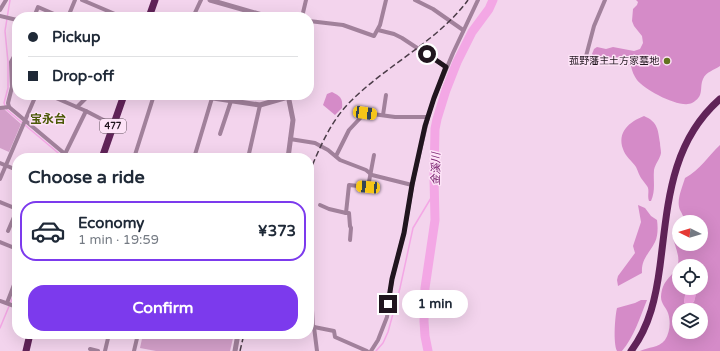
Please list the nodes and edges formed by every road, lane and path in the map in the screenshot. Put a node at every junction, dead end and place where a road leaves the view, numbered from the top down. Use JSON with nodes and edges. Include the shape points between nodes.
{"nodes":[{"id":1,"x":6,"y":0,"type":"edge"},
{"id":2,"x":76,"y":0,"type":"edge"},
{"id":3,"x":82,"y":0,"type":"edge"},
{"id":4,"x":155,"y":0,"type":"edge"},
{"id":5,"x":201,"y":0,"type":"edge"},
{"id":6,"x":210,"y":0,"type":"edge"},
{"id":7,"x":306,"y":0,"type":"edge"},
{"id":8,"x":386,"y":0,"type":"edge"},
{"id":9,"x":415,"y":0,"type":"edge"},
{"id":10,"x":478,"y":0,"type":"edge"},
{"id":11,"x":605,"y":0,"type":"edge"},
{"id":12,"x":0,"y":10,"type":"edge"},
{"id":13,"x":36,"y":12,"type":"edge"},
{"id":14,"x":48,"y":12,"type":"edge"},
{"id":15,"x":70,"y":12,"type":"edge"},
{"id":16,"x":110,"y":12,"type":"edge"},
{"id":17,"x":151,"y":12,"type":"edge"},
{"id":18,"x":195,"y":12,"type":"edge"},
{"id":19,"x":246,"y":12,"type":"edge"},
{"id":20,"x":303,"y":12,"type":"edge"},
{"id":21,"x":2,"y":17,"type":"edge"},
{"id":22,"x":12,"y":19,"type":"edge"},
{"id":23,"x":314,"y":22,"type":"edge"},
{"id":24,"x":378,"y":30,"type":"junction"},
{"id":25,"x":463,"y":30,"type":"junction"},
{"id":26,"x":585,"y":60,"type":"dead end"},
{"id":27,"x":12,"y":62,"type":"edge"},
{"id":28,"x":446,"y":67,"type":"junction"},
{"id":29,"x":12,"y":87,"type":"edge"},
{"id":30,"x":12,"y":87,"type":"edge"},
{"id":31,"x":386,"y":95,"type":"dead end"},
{"id":32,"x":720,"y":99,"type":"edge"},
{"id":33,"x":34,"y":100,"type":"edge"},
{"id":34,"x":61,"y":100,"type":"edge"},
{"id":35,"x":84,"y":100,"type":"edge"},
{"id":36,"x":122,"y":100,"type":"edge"},
{"id":37,"x":152,"y":100,"type":"edge"},
{"id":38,"x":211,"y":100,"type":"edge"},
{"id":39,"x":225,"y":100,"type":"edge"},
{"id":40,"x":276,"y":100,"type":"edge"},
{"id":41,"x":289,"y":100,"type":"edge"},
{"id":42,"x":231,"y":101,"type":"junction"},
{"id":43,"x":260,"y":105,"type":"junction"},
{"id":44,"x":77,"y":107,"type":"junction"},
{"id":45,"x":5,"y":108,"type":"edge"},
{"id":46,"x":86,"y":111,"type":"junction"},
{"id":47,"x":383,"y":115,"type":"junction"},
{"id":48,"x":428,"y":119,"type":"junction"},
{"id":49,"x":25,"y":121,"type":"junction"},
{"id":50,"x":113,"y":125,"type":"junction"},
{"id":51,"x":220,"y":134,"type":"dead end"},
{"id":52,"x":290,"y":139,"type":"junction"},
{"id":53,"x":62,"y":153,"type":"edge"},
{"id":54,"x":65,"y":153,"type":"edge"},
{"id":55,"x":104,"y":153,"type":"edge"},
{"id":56,"x":136,"y":153,"type":"edge"},
{"id":57,"x":196,"y":153,"type":"edge"},
{"id":58,"x":249,"y":153,"type":"edge"},
{"id":59,"x":289,"y":153,"type":"edge"},
{"id":60,"x":374,"y":155,"type":"dead end"},
{"id":61,"x":336,"y":156,"type":"junction"},
{"id":62,"x":0,"y":163,"type":"edge"},
{"id":63,"x":6,"y":165,"type":"junction"},
{"id":64,"x":12,"y":168,"type":"edge"},
{"id":65,"x":370,"y":173,"type":"junction"},
{"id":66,"x":0,"y":179,"type":"edge"},
{"id":67,"x":412,"y":185,"type":"junction"},
{"id":68,"x":0,"y":202,"type":"edge"},
{"id":69,"x":320,"y":205,"type":"dead end"},
{"id":70,"x":12,"y":208,"type":"edge"},
{"id":71,"x":346,"y":212,"type":"junction"},
{"id":72,"x":12,"y":222,"type":"edge"},
{"id":73,"x":8,"y":231,"type":"dead end"},
{"id":74,"x":350,"y":240,"type":"dead end"},
{"id":75,"x":0,"y":242,"type":"edge"},
{"id":76,"x":12,"y":247,"type":"edge"},
{"id":77,"x":0,"y":301,"type":"edge"},
{"id":78,"x":11,"y":305,"type":"edge"},
{"id":79,"x":314,"y":327,"type":"edge"},
{"id":80,"x":314,"y":337,"type":"edge"},
{"id":81,"x":29,"y":339,"type":"edge"},
{"id":82,"x":108,"y":339,"type":"edge"},
{"id":83,"x":137,"y":339,"type":"edge"},
{"id":84,"x":237,"y":339,"type":"edge"},
{"id":85,"x":90,"y":349,"type":"dead end"},
{"id":86,"x":26,"y":351,"type":"edge"},
{"id":87,"x":98,"y":351,"type":"edge"},
{"id":88,"x":105,"y":351,"type":"edge"},
{"id":89,"x":134,"y":351,"type":"edge"},
{"id":90,"x":235,"y":351,"type":"edge"},
{"id":91,"x":317,"y":351,"type":"edge"},
{"id":92,"x":367,"y":351,"type":"edge"},
{"id":93,"x":371,"y":351,"type":"edge"},
{"id":94,"x":631,"y":351,"type":"edge"}],
"edges":[{"from":1,"to":12,"type":"street"},
{"from":2,"to":15,"type":"street"},
{"from":3,"to":16,"type":"street"},
{"from":4,"to":17,"type":"highway"},
{"from":5,"to":18,"type":"street"},
{"from":6,"to":19,"type":"street"},
{"from":7,"to":20,"type":"street"},
{"from":8,"to":24,"type":"street"},
{"from":9,"to":25,"type":"street"},
{"from":10,"to":25,"type":"street"},
{"from":11,"to":26,"type":"street","via":[[594,26]]},
{"from":13,"to":14,"type":"street","via":[[38,8]]},
{"from":21,"to":22,"type":"street"},
{"from":23,"to":24,"type":"street","via":[[343,25],[372,36]]},
{"from":24,"to":28,"type":"street","via":[[402,38]]},
{"from":25,"to":28,"type":"street"},
{"from":27,"to":29,"type":"street"},
{"from":28,"to":48,"type":"street"},
{"from":30,"to":45,"type":"street"},
{"from":31,"to":47,"type":"street"},
{"from":32,"to":94,"type":"highway","via":[[696,126],[679,159],[670,193],[655,299],[647,323]]},
{"from":33,"to":49,"type":"street"},
{"from":34,"to":44,"type":"street"},
{"from":35,"to":44,"type":"street"},
{"from":36,"to":50,"type":"highway","number":"477"},
{"from":37,"to":56,"type":"street"},
{"from":38,"to":57,"type":"street"},
{"from":39,"to":42,"type":"street"},
{"from":40,"to":43,"type":"street"},
{"from":41,"to":52,"type":"street","via":[[293,120]]},
{"from":42,"to":43,"type":"street"},
{"from":42,"to":51,"type":"street"},
{"from":43,"to":58,"type":"street"},
{"from":44,"to":46,"type":"street"},
{"from":45,"to":49,"type":"street"},
{"from":46,"to":50,"type":"street"},
{"from":46,"to":54,"type":"street"},
{"from":47,"to":48,"type":"street"},
{"from":47,"to":61,"type":"street","via":[[365,113],[349,130]]},
{"from":48,"to":67,"type":"street"},
{"from":49,"to":53,"type":"street"},
{"from":49,"to":63,"type":"street"},
{"from":50,"to":55,"type":"highway","number":"477"},
{"from":52,"to":59,"type":"street"},
{"from":52,"to":61,"type":"street","via":[[315,143]]},
{"from":60,"to":65,"type":"street"},
{"from":61,"to":65,"type":"street"},
{"from":62,"to":63,"type":"street"},
{"from":63,"to":64,"type":"street"},
{"from":63,"to":66,"type":"street"},
{"from":65,"to":67,"type":"street"},
{"from":65,"to":71,"type":"street","via":[[368,187],[349,185]]},
{"from":67,"to":93,"type":"street","via":[[407,222],[392,279],[387,317]]},
{"from":68,"to":70,"type":"street"},
{"from":69,"to":71,"type":"street"},
{"from":71,"to":74,"type":"street","via":[[350,213]]},
{"from":72,"to":73,"type":"street"},
{"from":75,"to":76,"type":"street"},
{"from":77,"to":78,"type":"street"},
{"from":79,"to":92,"type":"street","via":[[334,331],[335,337]]},
{"from":80,"to":91,"type":"street"},
{"from":81,"to":86,"type":"highway"},
{"from":82,"to":88,"type":"street"},
{"from":83,"to":89,"type":"street"},
{"from":84,"to":90,"type":"street"},
{"from":85,"to":87,"type":"street"}]}
